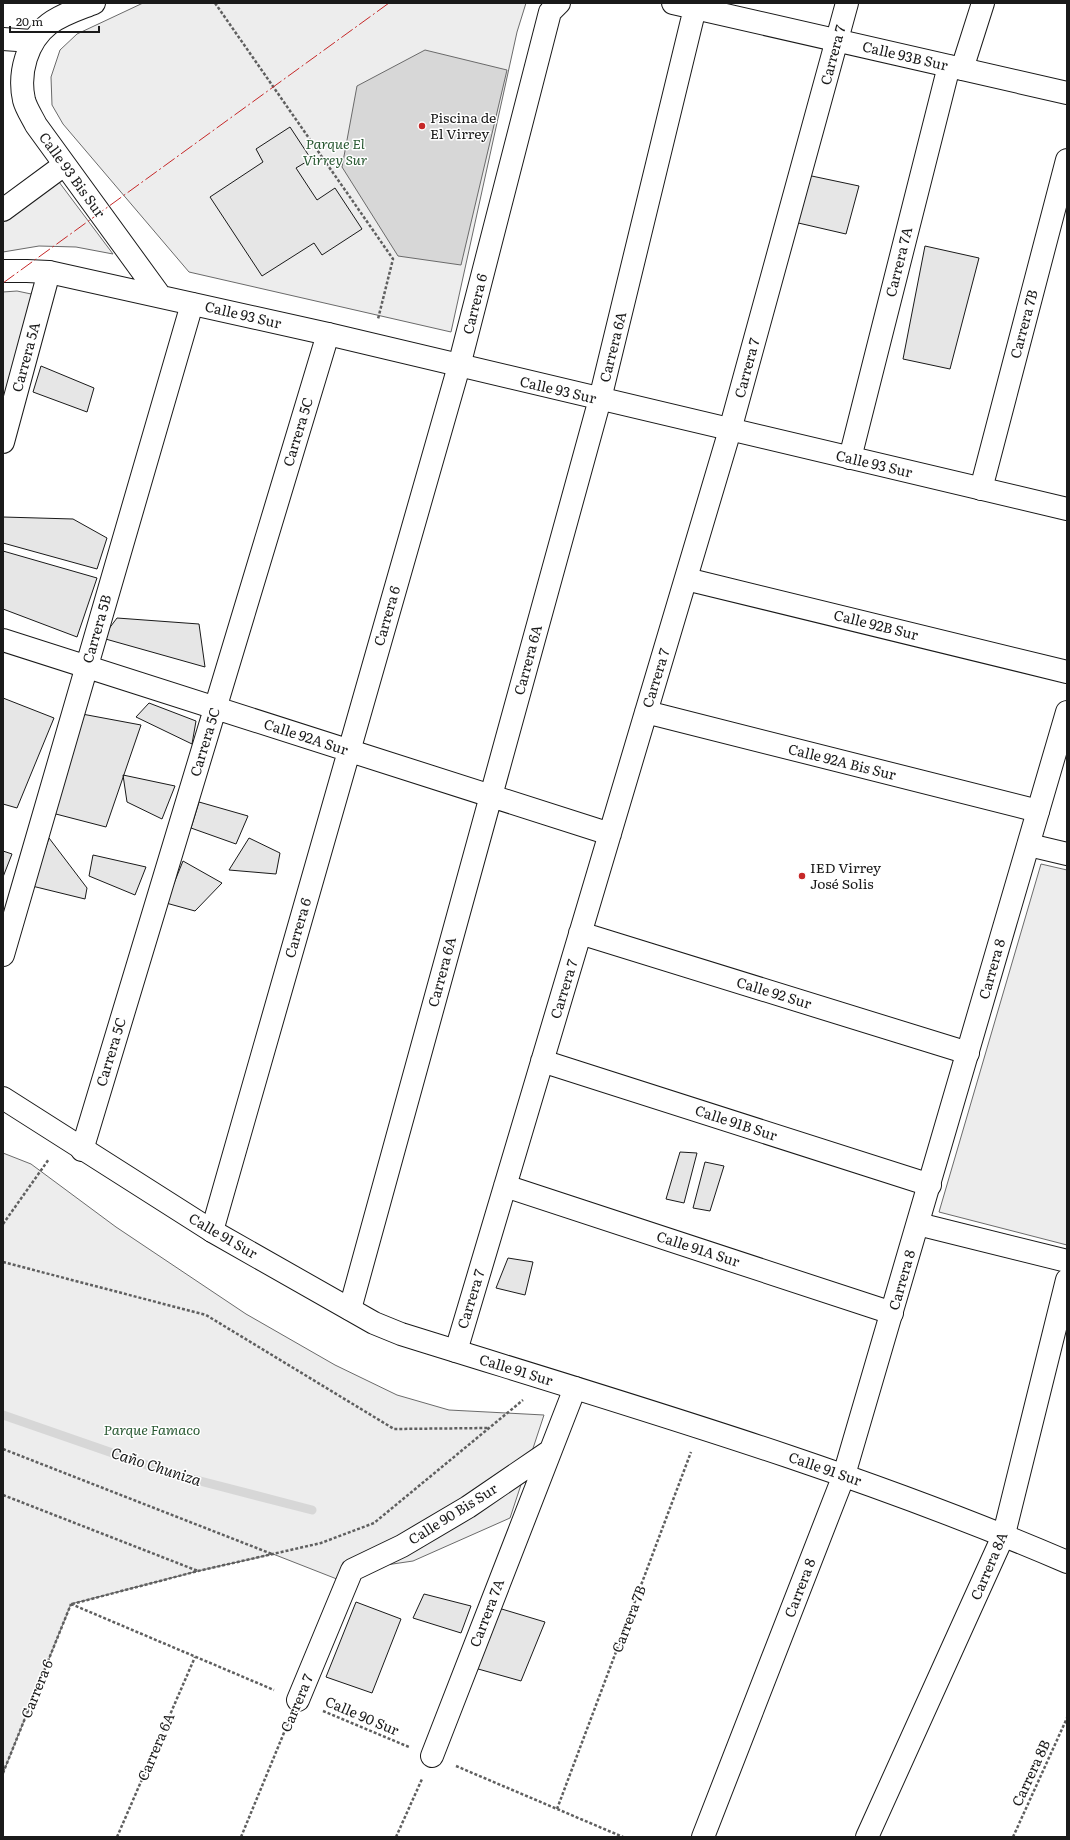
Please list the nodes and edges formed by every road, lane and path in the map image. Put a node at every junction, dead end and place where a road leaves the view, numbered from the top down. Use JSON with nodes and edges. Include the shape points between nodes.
{"nodes":[{"id":1,"x":94,"y":3,"type":"edge"},
{"id":2,"x":215,"y":3,"type":"edge"},
{"id":3,"x":559,"y":3,"type":"edge"},
{"id":4,"x":673,"y":3,"type":"edge"},
{"id":5,"x":847,"y":3,"type":"edge"},
{"id":6,"x":983,"y":3,"type":"edge"},
{"id":7,"x":695,"y":8,"type":"junction"},
{"id":8,"x":3,"y":39,"type":"edge"},
{"id":9,"x":837,"y":40,"type":"junction"},
{"id":10,"x":32,"y":41,"type":"junction"},
{"id":11,"x":955,"y":67,"type":"junction"},
{"id":12,"x":1067,"y":93,"type":"edge"},
{"id":13,"x":1067,"y":160,"type":"edge"},
{"id":14,"x":64,"y":165,"type":"junction"},
{"id":15,"x":3,"y":210,"type":"edge"},
{"id":16,"x":3,"y":271,"type":"edge"},
{"id":17,"x":49,"y":272,"type":"junction"},
{"id":18,"x":161,"y":297,"type":"junction"},
{"id":19,"x":192,"y":304,"type":"junction"},
{"id":20,"x":328,"y":334,"type":"junction"},
{"id":21,"x":371,"y":345,"type":"junction"},
{"id":22,"x":459,"y":366,"type":"junction"},
{"id":23,"x":600,"y":399,"type":"junction"},
{"id":24,"x":730,"y":430,"type":"junction"},
{"id":25,"x":3,"y":442,"type":"edge"},
{"id":26,"x":850,"y":458,"type":"junction"},
{"id":27,"x":982,"y":489,"type":"junction"},
{"id":28,"x":1067,"y":509,"type":"edge"},
{"id":29,"x":686,"y":579,"type":"junction"},
{"id":30,"x":3,"y":640,"type":"edge"},
{"id":31,"x":86,"y":667,"type":"junction"},
{"id":32,"x":1067,"y":672,"type":"edge"},
{"id":33,"x":215,"y":708,"type":"junction"},
{"id":34,"x":646,"y":712,"type":"junction"},
{"id":35,"x":1067,"y":712,"type":"edge"},
{"id":36,"x":349,"y":750,"type":"junction"},
{"id":37,"x":491,"y":796,"type":"junction"},
{"id":38,"x":1038,"y":811,"type":"junction"},
{"id":39,"x":610,"y":834,"type":"junction"},
{"id":40,"x":1029,"y":845,"type":"junction"},
{"id":41,"x":1067,"y":854,"type":"edge"},
{"id":42,"x":580,"y":933,"type":"junction"},
{"id":43,"x":3,"y":955,"type":"edge"},
{"id":44,"x":968,"y":1053,"type":"junction"},
{"id":45,"x":542,"y":1062,"type":"junction"},
{"id":46,"x":3,"y":1098,"type":"edge"},
{"id":47,"x":63,"y":1138,"type":"junction"},
{"id":48,"x":82,"y":1150,"type":"junction"},
{"id":49,"x":930,"y":1185,"type":"junction"},
{"id":50,"x":505,"y":1186,"type":"junction"},
{"id":51,"x":3,"y":1224,"type":"edge"},
{"id":52,"x":918,"y":1224,"type":"junction"},
{"id":53,"x":212,"y":1231,"type":"junction"},
{"id":54,"x":1067,"y":1261,"type":"edge"},
{"id":55,"x":3,"y":1262,"type":"edge"},
{"id":56,"x":1067,"y":1280,"type":"edge"},
{"id":57,"x":350,"y":1309,"type":"junction"},
{"id":58,"x":892,"y":1313,"type":"junction"},
{"id":59,"x":456,"y":1351,"type":"junction"},
{"id":60,"x":549,"y":1380,"type":"junction"},
{"id":61,"x":575,"y":1388,"type":"junction"},
{"id":62,"x":488,"y":1428,"type":"junction"},
{"id":63,"x":700,"y":1428,"type":"junction"},
{"id":64,"x":3,"y":1449,"type":"edge"},
{"id":65,"x":550,"y":1451,"type":"junction"},
{"id":66,"x":844,"y":1475,"type":"junction"},
{"id":67,"x":3,"y":1495,"type":"edge"},
{"id":68,"x":1004,"y":1534,"type":"junction"},
{"id":69,"x":273,"y":1554,"type":"junction"},
{"id":70,"x":1067,"y":1562,"type":"edge"},
{"id":71,"x":352,"y":1570,"type":"joint"},
{"id":72,"x":198,"y":1571,"type":"junction"},
{"id":73,"x":71,"y":1604,"type":"junction"},
{"id":74,"x":195,"y":1657,"type":"junction"},
{"id":75,"x":298,"y":1700,"type":"junction"},
{"id":76,"x":1067,"y":1718,"type":"edge"},
{"id":77,"x":432,"y":1756,"type":"junction"},
{"id":78,"x":3,"y":1773,"type":"edge"},
{"id":79,"x":557,"y":1809,"type":"junction"},
{"id":80,"x":117,"y":1837,"type":"edge"},
{"id":81,"x":241,"y":1837,"type":"edge"},
{"id":82,"x":396,"y":1837,"type":"edge"},
{"id":83,"x":623,"y":1837,"type":"edge"},
{"id":84,"x":703,"y":1837,"type":"edge"},
{"id":85,"x":868,"y":1837,"type":"edge"},
{"id":86,"x":1013,"y":1837,"type":"edge"}],
"edges":[{"from":1,"to":10,"type":"street","via":[[49,24]]},
{"from":2,"to":21,"type":"path","via":[[393,259]]},
{"from":3,"to":22,"type":"street","name":"Carrera 6","via":[[550,12]]},
{"from":4,"to":7,"type":"street","name":"Calle 93B Sur"},
{"from":5,"to":9,"type":"street","name":"Carrera 7"},
{"from":6,"to":11,"type":"street","name":"Carrera 7A"},
{"from":7,"to":9,"type":"street","name":"Calle 93B Sur"},
{"from":7,"to":23,"type":"street","name":"Carrera 6A"},
{"from":8,"to":10,"type":"street"},
{"from":9,"to":11,"type":"street","name":"Calle 93B Sur"},
{"from":9,"to":24,"type":"street","name":"Carrera 7"},
{"from":10,"to":14,"type":"street","name":"Calle 93 Bis Sur","via":[[22,76],[24,100],[36,125]]},
{"from":11,"to":12,"type":"street","name":"Calle 93B Sur"},
{"from":11,"to":26,"type":"street","name":"Carrera 7A"},
{"from":13,"to":27,"type":"street","name":"Carrera 7B"},
{"from":14,"to":15,"type":"street"},
{"from":14,"to":18,"type":"street","name":"Calle 93 Bis Sur"},
{"from":16,"to":17,"type":"street","name":"Calle 93 Sur"},
{"from":17,"to":18,"type":"street","name":"Calle 93 Sur"},
{"from":17,"to":25,"type":"street","name":"Carrera 5A"},
{"from":18,"to":19,"type":"street","name":"Calle 93 Sur"},
{"from":19,"to":20,"type":"street","name":"Calle 93 Sur"},
{"from":19,"to":31,"type":"street","name":"Carrera 5B"},
{"from":20,"to":21,"type":"street","name":"Calle 93 Sur"},
{"from":20,"to":33,"type":"street","name":"Carrera 5C"},
{"from":21,"to":22,"type":"street","name":"Calle 93 Sur"},
{"from":22,"to":23,"type":"street","name":"Calle 93 Sur"},
{"from":22,"to":36,"type":"street","name":"Carrera 6"},
{"from":23,"to":24,"type":"street","name":"Calle 93 Sur"},
{"from":23,"to":37,"type":"street","name":"Carrera 6A"},
{"from":24,"to":26,"type":"street","name":"Calle 93 Sur"},
{"from":24,"to":29,"type":"street","name":"Carrera 7"},
{"from":26,"to":27,"type":"street","name":"Calle 93 Sur"},
{"from":27,"to":28,"type":"street","name":"Calle 93 Sur"},
{"from":29,"to":32,"type":"street","name":"Calle 92B Sur"},
{"from":29,"to":34,"type":"street","name":"Carrera 7"},
{"from":30,"to":31,"type":"street","name":"Calle 92A Sur"},
{"from":31,"to":33,"type":"street","name":"Calle 92A Sur"},
{"from":31,"to":43,"type":"street","name":"Carrera 5B"},
{"from":33,"to":36,"type":"street","name":"Calle 92A Sur"},
{"from":33,"to":48,"type":"street","name":"Carrera 5C"},
{"from":34,"to":38,"type":"street","name":"Calle 92A Bis Sur"},
{"from":34,"to":39,"type":"street","name":"Carrera 7"},
{"from":35,"to":38,"type":"street","name":"Carrera 8"},
{"from":36,"to":37,"type":"street","name":"Calle 92A Sur"},
{"from":36,"to":53,"type":"street","name":"Carrera 6"},
{"from":37,"to":39,"type":"street","name":"Calle 92A Sur"},
{"from":37,"to":57,"type":"street","name":"Carrera 6A"},
{"from":38,"to":40,"type":"street","name":"Carrera 8"},
{"from":39,"to":42,"type":"street","name":"Carrera 7"},
{"from":40,"to":41,"type":"street"},
{"from":40,"to":44,"type":"street","name":"Carrera 8"},
{"from":42,"to":44,"type":"street","name":"Calle 92 Sur"},
{"from":42,"to":45,"type":"street","name":"Carrera 7"},
{"from":44,"to":49,"type":"street","name":"Carrera 8"},
{"from":45,"to":49,"type":"street","name":"Calle 91B Sur"},
{"from":45,"to":50,"type":"street","name":"Carrera 7"},
{"from":46,"to":47,"type":"street","name":"Calle 91 Sur"},
{"from":47,"to":48,"type":"street","name":"Calle 91 Sur"},
{"from":47,"to":51,"type":"path"},
{"from":48,"to":53,"type":"street","name":"Calle 91 Sur"},
{"from":49,"to":52,"type":"street","name":"Carrera 8"},
{"from":50,"to":58,"type":"street","name":"Calle 91A Sur"},
{"from":50,"to":59,"type":"street","name":"Carrera 7"},
{"from":52,"to":54,"type":"street"},
{"from":52,"to":58,"type":"street","name":"Carrera 8"},
{"from":53,"to":57,"type":"street","name":"Calle 91 Sur"},
{"from":55,"to":62,"type":"path","via":[[206,1315],[394,1429]]},
{"from":56,"to":68,"type":"street","name":"Carrera 8A"},
{"from":57,"to":59,"type":"street","name":"Calle 91 Sur","via":[[374,1323],[401,1334]]},
{"from":58,"to":66,"type":"street","name":"Carrera 8"},
{"from":59,"to":60,"type":"street","name":"Calle 91 Sur"},
{"from":60,"to":61,"type":"street","name":"Calle 91 Sur"},
{"from":60,"to":62,"type":"path"},
{"from":61,"to":63,"type":"street","name":"Calle 91 Sur"},
{"from":61,"to":65,"type":"street","name":"Carrera 7A"},
{"from":62,"to":69,"type":"path","via":[[374,1523],[321,1543]]},
{"from":63,"to":66,"type":"street","name":"Calle 91 Sur"},
{"from":63,"to":79,"type":"path","name":"Carrera 7B"},
{"from":64,"to":69,"type":"path"},
{"from":65,"to":71,"type":"street","name":"Calle 90 Bis Sur","via":[[468,1507],[402,1546]]},
{"from":65,"to":77,"type":"street","name":"Carrera 7A"},
{"from":66,"to":68,"type":"street","name":"Calle 91 Sur"},
{"from":66,"to":84,"type":"street","name":"Carrera 8"},
{"from":67,"to":72,"type":"path"},
{"from":68,"to":70,"type":"street","name":"Calle 91 Sur"},
{"from":68,"to":85,"type":"street","name":"Carrera 8A"},
{"from":69,"to":72,"type":"path"},
{"from":71,"to":75,"type":"street","name":"Carrera 7"},
{"from":72,"to":73,"type":"path"},
{"from":73,"to":74,"type":"path","name":"Calle 90 Sur"},
{"from":73,"to":78,"type":"path","name":"Carrera 6"},
{"from":74,"to":75,"type":"path","name":"Calle 90 Sur"},
{"from":74,"to":80,"type":"path","name":"Carrera 6A"},
{"from":75,"to":77,"type":"path","name":"Calle 90 Sur"},
{"from":75,"to":81,"type":"path","name":"Carrera 7"},
{"from":76,"to":86,"type":"path","name":"Carrera 8B"},
{"from":77,"to":79,"type":"path","name":"Calle 90 Sur"},
{"from":77,"to":82,"type":"path"},
{"from":79,"to":83,"type":"path","name":"Calle 90 Sur"}]}
